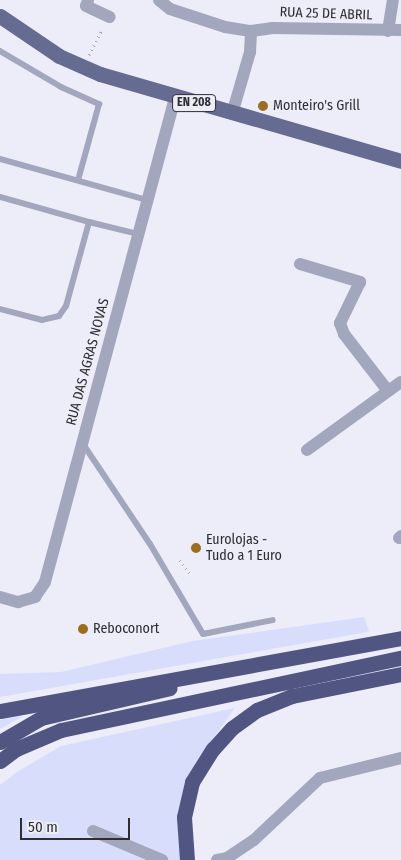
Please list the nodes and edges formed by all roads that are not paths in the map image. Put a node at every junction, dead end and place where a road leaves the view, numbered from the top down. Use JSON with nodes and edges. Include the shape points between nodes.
{"nodes":[{"id":1,"x":88,"y":0,"type":"edge"},
{"id":2,"x":159,"y":0,"type":"edge"},
{"id":3,"x":393,"y":0,"type":"edge"},
{"id":4,"x":0,"y":16,"type":"edge"},
{"id":5,"x":110,"y":17,"type":"dead end"},
{"id":6,"x":401,"y":30,"type":"edge"},
{"id":7,"x":251,"y":31,"type":"junction"},
{"id":8,"x":388,"y":31,"type":"junction"},
{"id":9,"x":0,"y":51,"type":"edge"},
{"id":10,"x":175,"y":98,"type":"junction"},
{"id":11,"x":232,"y":114,"type":"junction"},
{"id":12,"x":0,"y":159,"type":"edge"},
{"id":13,"x":401,"y":162,"type":"edge"},
{"id":14,"x":78,"y":180,"type":"junction"},
{"id":15,"x":0,"y":197,"type":"edge"},
{"id":16,"x":147,"y":200,"type":"junction"},
{"id":17,"x":90,"y":222,"type":"junction"},
{"id":18,"x":138,"y":234,"type":"junction"},
{"id":19,"x":300,"y":264,"type":"dead end"},
{"id":20,"x":0,"y":309,"type":"edge"},
{"id":21,"x":401,"y":382,"type":"edge"},
{"id":22,"x":388,"y":391,"type":"junction"},
{"id":23,"x":82,"y":443,"type":"junction"},
{"id":24,"x":306,"y":450,"type":"dead end"},
{"id":25,"x":0,"y":596,"type":"edge"},
{"id":26,"x":273,"y":620,"type":"dead end"},
{"id":27,"x":401,"y":638,"type":"edge"},
{"id":28,"x":401,"y":658,"type":"edge"},
{"id":29,"x":401,"y":674,"type":"edge"},
{"id":30,"x":175,"y":678,"type":"junction"},
{"id":31,"x":0,"y":710,"type":"edge"},
{"id":32,"x":0,"y":742,"type":"edge"},
{"id":33,"x":401,"y":758,"type":"edge"},
{"id":34,"x":0,"y":761,"type":"edge"},
{"id":35,"x":93,"y":830,"type":"dead end"},
{"id":36,"x":162,"y":860,"type":"edge"},
{"id":37,"x":187,"y":860,"type":"edge"},
{"id":38,"x":217,"y":860,"type":"edge"}],
"edges":[{"from":1,"to":5,"type":"street","via":[[86,6]]},
{"from":2,"to":7,"type":"street","name":"RUA 25 DE ABRIL","via":[[170,9],[225,27]]},
{"from":3,"to":8,"type":"street"},
{"from":4,"to":10,"type":"main road","number":"EN 208","via":[[59,56],[100,74]]},
{"from":6,"to":8,"type":"street","name":"RUA 25 DE ABRIL"},
{"from":7,"to":8,"type":"street","name":"RUA 25 DE ABRIL","via":[[273,28]]},
{"from":7,"to":11,"type":"street","via":[[250,52]]},
{"from":9,"to":14,"type":"lane","via":[[61,87],[99,104]]},
{"from":10,"to":11,"type":"main road","number":"EN 208"},
{"from":10,"to":16,"type":"street","name":"RUA DAS AGRAS NOVAS"},
{"from":11,"to":13,"type":"main road","number":"EN 208"},
{"from":12,"to":14,"type":"lane"},
{"from":14,"to":16,"type":"lane"},
{"from":15,"to":17,"type":"lane"},
{"from":16,"to":18,"type":"street","name":"RUA DAS AGRAS NOVAS"},
{"from":17,"to":18,"type":"lane"},
{"from":17,"to":20,"type":"lane","via":[[66,306],[59,316],[42,320]]},
{"from":18,"to":23,"type":"street","name":"RUA DAS AGRAS NOVAS"},
{"from":19,"to":22,"type":"street","via":[[360,282],[340,323],[344,334]]},
{"from":21,"to":22,"type":"street"},
{"from":22,"to":24,"type":"street"},
{"from":23,"to":25,"type":"street","name":"RUA DAS AGRAS NOVAS","via":[[45,582],[36,597],[18,602]]},
{"from":23,"to":26,"type":"lane","via":[[150,544],[203,634]]},
{"from":27,"to":30,"type":"highway"},
{"from":28,"to":34,"type":"highway","via":[[61,730],[22,746]]},
{"from":29,"to":37,"type":"highway","via":[[292,696],[257,710],[232,728],[213,749],[192,782],[184,817]]},
{"from":30,"to":31,"type":"highway"},
{"from":30,"to":32,"type":"highway","via":[[169,689],[41,718]]},
{"from":33,"to":38,"type":"street","via":[[320,778],[254,840],[227,858]]},
{"from":35,"to":36,"type":"street"}]}
